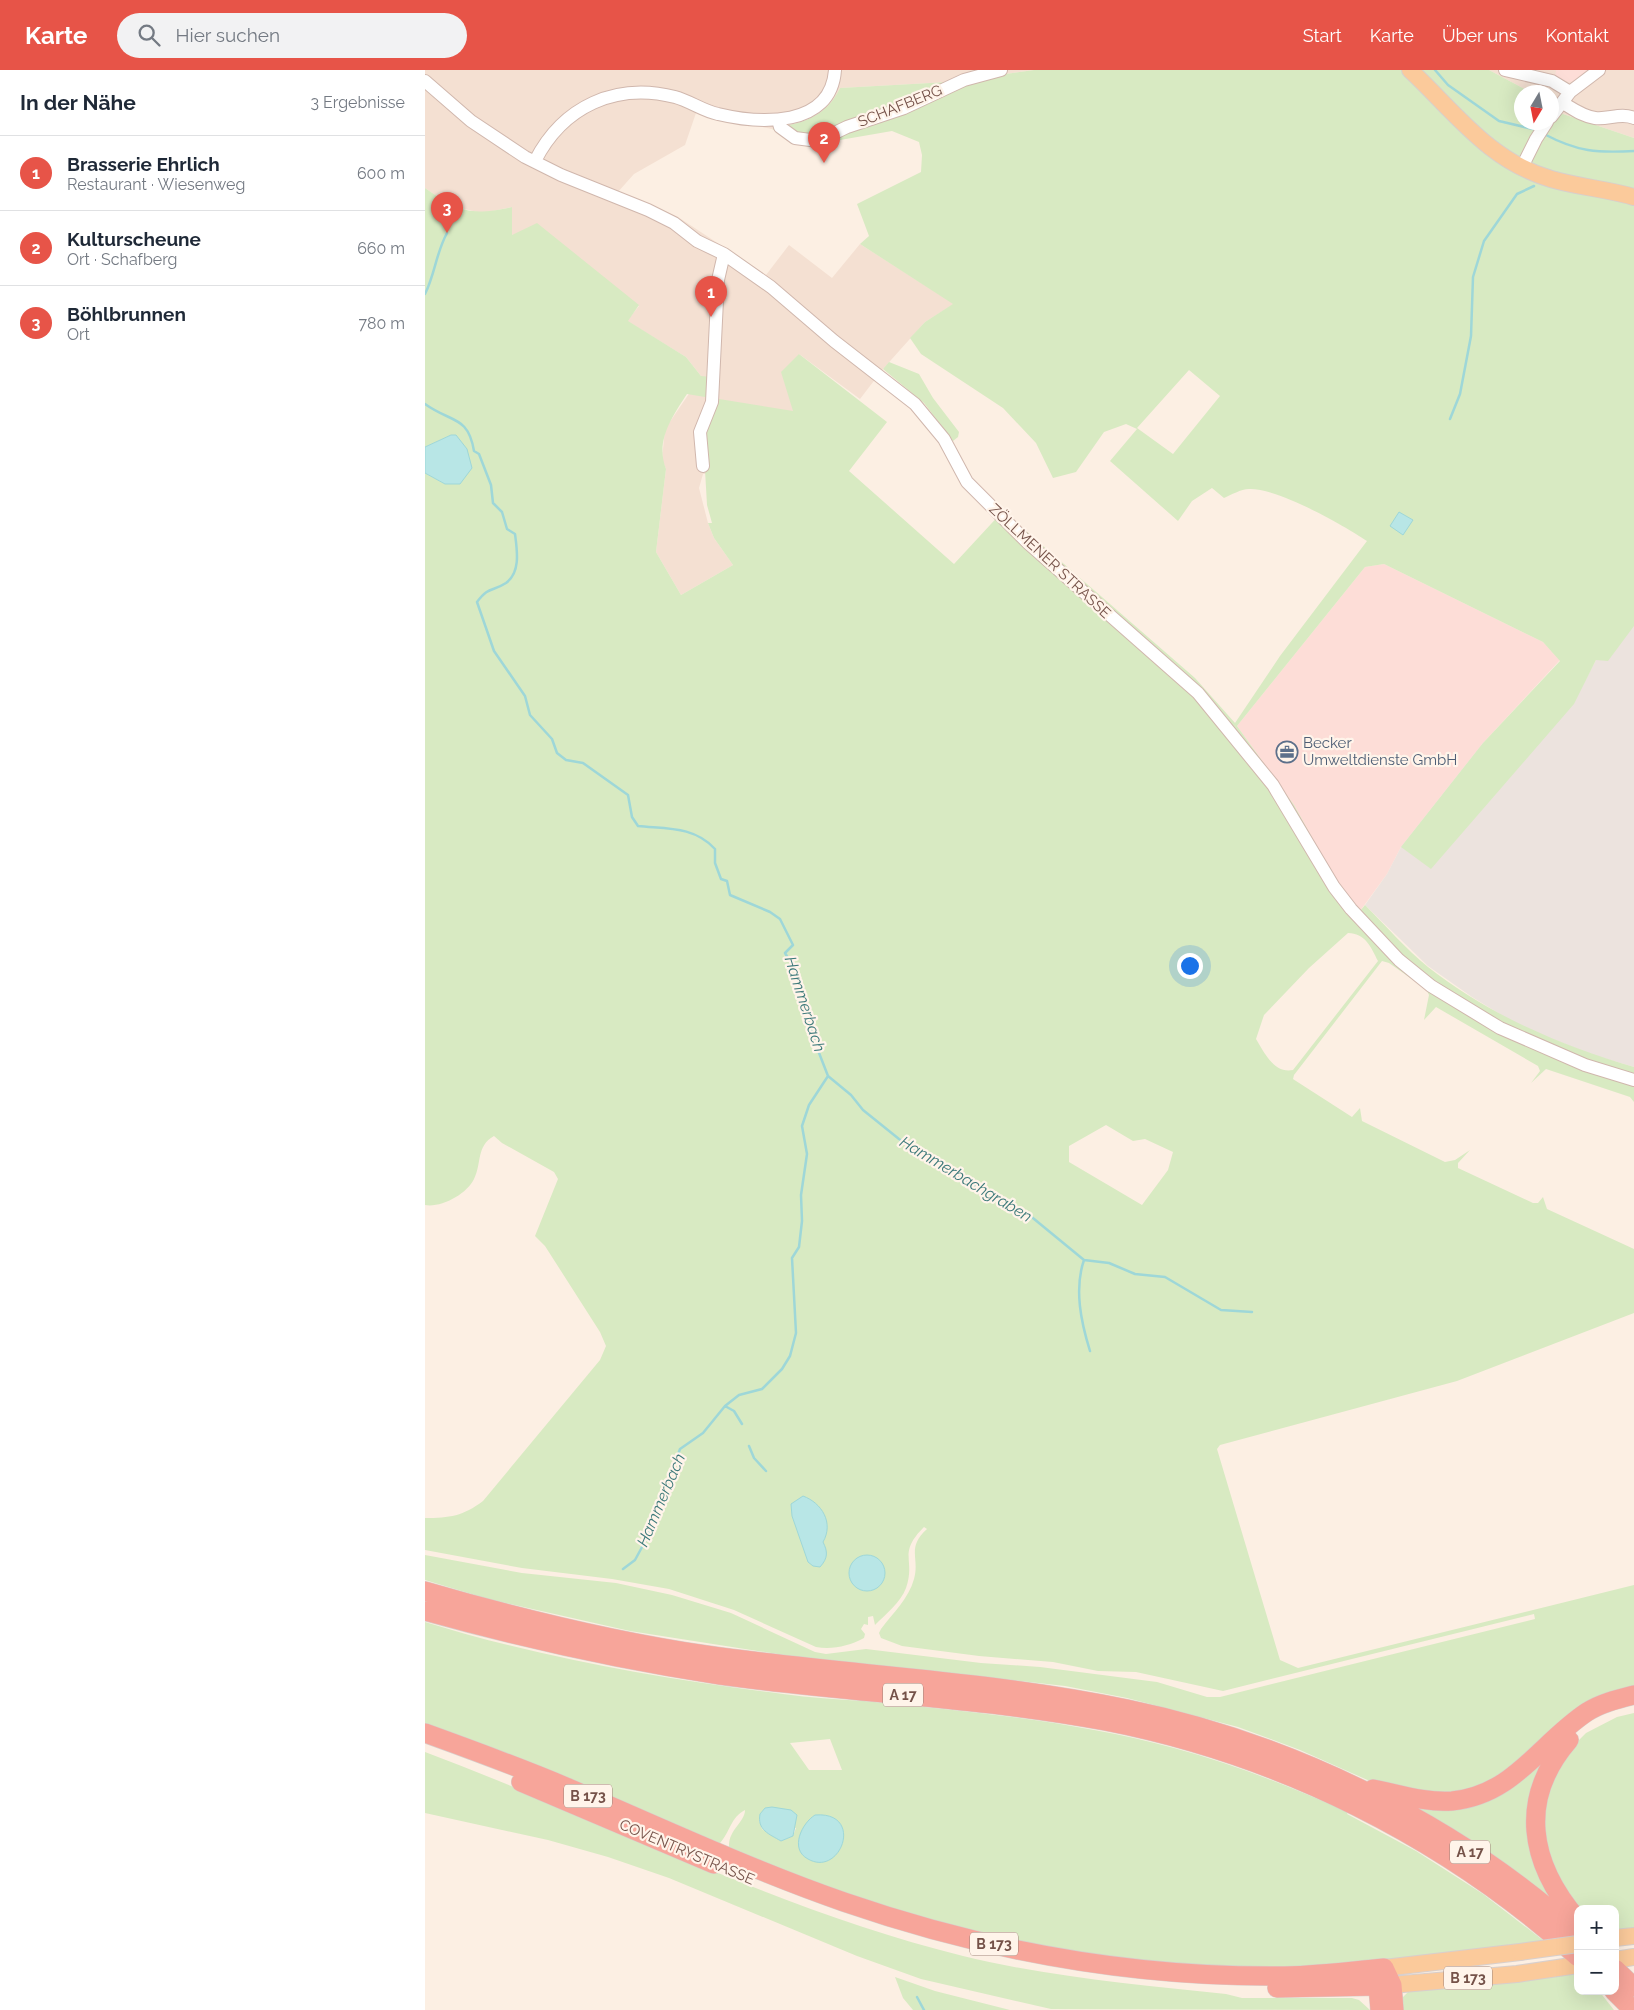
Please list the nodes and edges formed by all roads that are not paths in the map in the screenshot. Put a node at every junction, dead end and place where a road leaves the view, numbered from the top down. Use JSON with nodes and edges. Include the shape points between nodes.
{"nodes":[{"id":1,"x":835,"y":70,"type":"edge"},
{"id":2,"x":1001,"y":70,"type":"edge"},
{"id":3,"x":1410,"y":70,"type":"edge"},
{"id":4,"x":1505,"y":70,"type":"edge"},
{"id":5,"x":1599,"y":70,"type":"edge"},
{"id":6,"x":425,"y":81,"type":"edge"},
{"id":7,"x":1567,"y":97,"type":"junction"},
{"id":8,"x":1559,"y":107,"type":"edge"},
{"id":9,"x":1634,"y":118,"type":"edge"},
{"id":10,"x":778,"y":120,"type":"junction"},
{"id":11,"x":1542,"y":130,"type":"edge"},
{"id":12,"x":535,"y":161,"type":"junction"},
{"id":13,"x":1522,"y":167,"type":"junction"},
{"id":14,"x":1627,"y":195,"type":"edge"},
{"id":15,"x":724,"y":254,"type":"junction"},
{"id":16,"x":703,"y":466,"type":"dead end"},
{"id":17,"x":1634,"y":1080,"type":"edge"},
{"id":18,"x":425,"y":1591,"type":"edge"},
{"id":19,"x":425,"y":1611,"type":"edge"},
{"id":20,"x":1634,"y":1695,"type":"edge"},
{"id":21,"x":1634,"y":1706,"type":"edge"},
{"id":22,"x":425,"y":1732,"type":"edge"},
{"id":23,"x":425,"y":1746,"type":"edge"},
{"id":24,"x":1352,"y":1785,"type":"junction"},
{"id":25,"x":1574,"y":1915,"type":"edge"},
{"id":26,"x":1574,"y":1931,"type":"edge"},
{"id":27,"x":1634,"y":1936,"type":"edge"},
{"id":28,"x":1619,"y":1938,"type":"edge"},
{"id":29,"x":1574,"y":1945,"type":"edge"},
{"id":30,"x":1574,"y":1953,"type":"edge"},
{"id":31,"x":1634,"y":1957,"type":"edge"},
{"id":32,"x":1619,"y":1959,"type":"edge"},
{"id":33,"x":1574,"y":1966,"type":"edge"},
{"id":34,"x":1619,"y":1973,"type":"edge"},
{"id":35,"x":1385,"y":1980,"type":"junction"},
{"id":36,"x":1634,"y":1987,"type":"edge"},
{"id":37,"x":1339,"y":1988,"type":"junction"},
{"id":38,"x":1609,"y":1995,"type":"edge"},
{"id":39,"x":1618,"y":1995,"type":"edge"},
{"id":40,"x":1373,"y":2010,"type":"edge"},
{"id":41,"x":1380,"y":2010,"type":"edge"},
{"id":42,"x":1394,"y":2010,"type":"edge"},
{"id":43,"x":1619,"y":2010,"type":"edge"},
{"id":44,"x":1633,"y":2010,"type":"edge"}],
"edges":[{"from":1,"to":10,"type":"street","via":[[834,82],[824,102]]},
{"from":2,"to":10,"type":"street","name":"SCHAFBERG","via":[[963,80],[904,108],[817,140],[795,138],[781,127]]},
{"from":3,"to":13,"type":"main road","via":[[1475,137]]},
{"from":4,"to":7,"type":"street","via":[[1552,80]]},
{"from":5,"to":7,"type":"street"},
{"from":6,"to":12,"type":"street","name":"ZÖLLMENER STRASSE","via":[[471,121],[506,146]]},
{"from":7,"to":8,"type":"street"},
{"from":7,"to":9,"type":"street","via":[[1581,114],[1596,118]]},
{"from":10,"to":12,"type":"street","via":[[717,114],[653,92],[605,96],[581,110],[554,135]]},
{"from":11,"to":13,"type":"street"},
{"from":12,"to":15,"type":"street","name":"ZÖLLMENER STRASSE","via":[[561,175],[648,210]]},
{"from":13,"to":14,"type":"main road","via":[[1551,179]]},
{"from":15,"to":16,"type":"street","via":[[718,280],[713,402],[700,432]]},
{"from":15,"to":17,"type":"street","name":"ZÖLLMENER STRASSE","via":[[771,287],[915,404],[943,439],[973,489],[1028,543],[1198,693],[1261,768],[1286,804],[1333,887],[1399,960],[1431,986],[1501,1028],[1576,1061]]},
{"from":18,"to":24,"type":"highway","number":"A 17","via":[[557,1626],[669,1649],[787,1666],[1030,1692],[1127,1709],[1179,1721],[1247,1743]]},
{"from":19,"to":30,"type":"highway","number":"A 17","via":[[552,1644],[658,1665],[818,1687],[1036,1710],[1105,1721],[1197,1744],[1308,1784],[1415,1837],[1482,1879]]},
{"from":20,"to":24,"type":"highway","via":[[1589,1711],[1515,1776],[1476,1796],[1453,1801],[1426,1800]]},
{"from":21,"to":25,"type":"highway","via":[[1613,1712],[1582,1728],[1551,1764],[1541,1788],[1535,1813],[1537,1848],[1551,1884]]},
{"from":22,"to":35,"type":"highway","number":"B 173","via":[[843,1902],[958,1936],[1049,1956],[1166,1971]]},
{"from":23,"to":37,"type":"highway","name":"COVENTRYSTRASSE","number":"B 173","via":[[809,1902],[887,1929],[957,1948],[1101,1976],[1195,1986]]},
{"from":24,"to":26,"type":"highway","number":"A 17","via":[[1467,1850]]},
{"from":27,"to":28,"type":"main road"},
{"from":29,"to":35,"type":"main road","number":"B 173","bridge":true,"via":[[1520,1952]]},
{"from":31,"to":32,"type":"main road"},
{"from":33,"to":35,"type":"main road","number":"B 173"},
{"from":34,"to":36,"type":"highway"},
{"from":35,"to":37,"type":"highway","number":"B 173"},
{"from":35,"to":41,"type":"highway"},
{"from":35,"to":42,"type":"highway"},
{"from":37,"to":40,"type":"highway","via":[[1358,1994]]},
{"from":38,"to":43,"type":"highway"},
{"from":39,"to":44,"type":"highway"}]}
